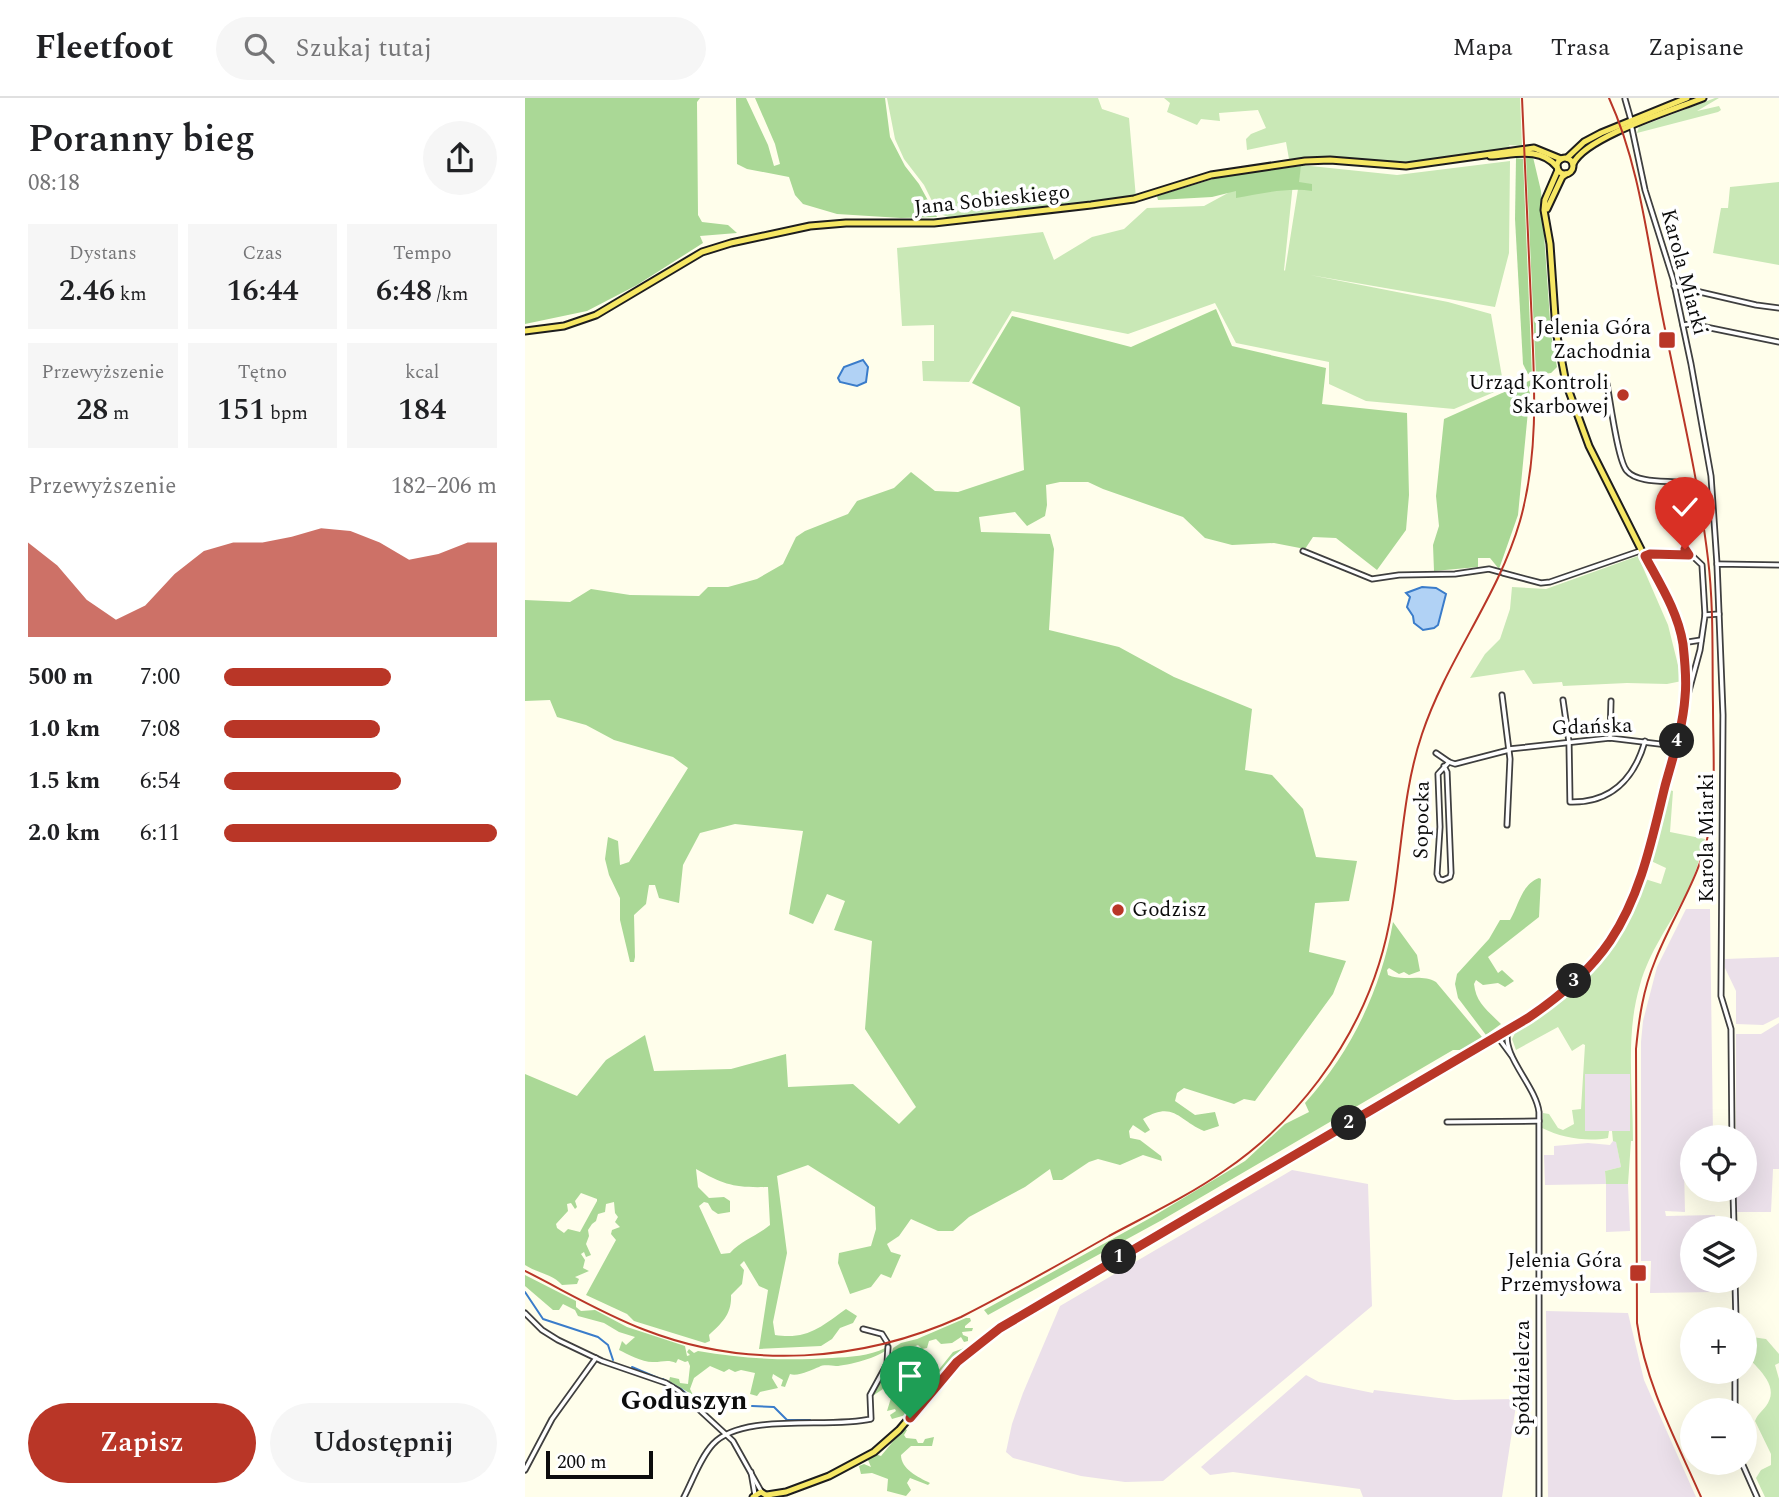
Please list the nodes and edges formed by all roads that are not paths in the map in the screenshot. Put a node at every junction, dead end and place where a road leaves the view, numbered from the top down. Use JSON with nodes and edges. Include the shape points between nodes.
{"nodes":[{"id":1,"x":1687,"y":98,"type":"edge"},
{"id":2,"x":1703,"y":98,"type":"edge"},
{"id":3,"x":1625,"y":99,"type":"edge"},
{"id":4,"x":1633,"y":122,"type":"junction"},
{"id":5,"x":1479,"y":156,"type":"junction"},
{"id":6,"x":1564,"y":159,"type":"junction"},
{"id":7,"x":1573,"y":164,"type":"junction"},
{"id":8,"x":1557,"y":169,"type":"junction"},
{"id":9,"x":1566,"y":174,"type":"junction"},
{"id":10,"x":1546,"y":219,"type":"junction"},
{"id":11,"x":1674,"y":286,"type":"junction"},
{"id":12,"x":1779,"y":308,"type":"edge"},
{"id":13,"x":1683,"y":326,"type":"junction"},
{"id":14,"x":525,"y":331,"type":"edge"},
{"id":15,"x":1779,"y":342,"type":"edge"},
{"id":16,"x":1607,"y":384,"type":"dead end"},
{"id":17,"x":1303,"y":551,"type":"dead end"},
{"id":18,"x":1644,"y":553,"type":"junction"},
{"id":19,"x":1689,"y":555,"type":"junction"},
{"id":20,"x":1717,"y":564,"type":"junction"},
{"id":21,"x":1779,"y":565,"type":"edge"},
{"id":22,"x":1719,"y":614,"type":"junction"},
{"id":23,"x":1705,"y":615,"type":"junction"},
{"id":24,"x":1702,"y":639,"type":"junction"},
{"id":25,"x":1682,"y":643,"type":"junction"},
{"id":26,"x":1502,"y":695,"type":"dead end"},
{"id":27,"x":1563,"y":700,"type":"dead end"},
{"id":28,"x":1611,"y":701,"type":"dead end"},
{"id":29,"x":1684,"y":705,"type":"junction"},
{"id":30,"x":1611,"y":738,"type":"junction"},
{"id":31,"x":1645,"y":741,"type":"junction"},
{"id":32,"x":1569,"y":742,"type":"junction"},
{"id":33,"x":1676,"y":746,"type":"junction"},
{"id":34,"x":1509,"y":750,"type":"junction"},
{"id":35,"x":1436,"y":753,"type":"dead end"},
{"id":36,"x":1446,"y":764,"type":"junction"},
{"id":37,"x":1507,"y":825,"type":"dead end"},
{"id":38,"x":1510,"y":1029,"type":"junction"},
{"id":39,"x":1497,"y":1036,"type":"junction"},
{"id":40,"x":1507,"y":1045,"type":"junction"},
{"id":41,"x":1512,"y":1056,"type":"junction"},
{"id":42,"x":1539,"y":1121,"type":"junction"},
{"id":43,"x":1447,"y":1122,"type":"dead end"},
{"id":44,"x":1732,"y":1125,"type":"edge"},
{"id":45,"x":525,"y":1313,"type":"edge"},
{"id":46,"x":863,"y":1329,"type":"dead end"},
{"id":47,"x":596,"y":1358,"type":"junction"},
{"id":48,"x":727,"y":1435,"type":"junction"},
{"id":49,"x":525,"y":1470,"type":"edge"},
{"id":50,"x":750,"y":1470,"type":"junction"},
{"id":51,"x":1747,"y":1475,"type":"edge"},
{"id":52,"x":766,"y":1495,"type":"edge"},
{"id":53,"x":782,"y":1495,"type":"edge"},
{"id":54,"x":754,"y":1496,"type":"edge"},
{"id":55,"x":684,"y":1497,"type":"edge"},
{"id":56,"x":1539,"y":1497,"type":"edge"},
{"id":57,"x":1757,"y":1497,"type":"edge"}],
"edges":[{"from":1,"to":4,"type":"main road"},
{"from":2,"to":4,"type":"main road"},
{"from":3,"to":4,"type":"street","name":"Karola Miarki"},
{"from":4,"to":6,"type":"main road","via":[[1584,142]]},
{"from":4,"to":7,"type":"main road","via":[[1590,145]]},
{"from":4,"to":11,"type":"street","name":"Karola Miarki","via":[[1645,190]]},
{"from":5,"to":6,"type":"main road","name":"Jana Sobieskiego","via":[[1534,148]]},
{"from":5,"to":8,"type":"main road","name":"Jana Sobieskiego","via":[[1537,153]]},
{"from":5,"to":14,"type":"main road","name":"Jana Sobieskiego","via":[[1401,166],[1298,161],[1211,175],[1134,199],[1091,205],[934,223],[810,226],[702,252],[596,315],[564,326]]},
{"from":6,"to":7,"type":"main road"},
{"from":6,"to":8,"type":"main road"},
{"from":7,"to":9,"type":"main road"},
{"from":8,"to":9,"type":"main road","name":"Jana Sobieskiego"},
{"from":8,"to":10,"type":"main road","via":[[1545,200]]},
{"from":9,"to":10,"type":"main road","via":[[1549,202]]},
{"from":10,"to":18,"type":"main road","via":[[1556,331],[1569,395],[1589,446]]},
{"from":11,"to":12,"type":"street"},
{"from":11,"to":13,"type":"street","name":"Karola Miarki"},
{"from":13,"to":15,"type":"street"},
{"from":13,"to":20,"type":"street","name":"Karola Miarki","via":[[1711,476]]},
{"from":16,"to":19,"type":"street","via":[[1627,472],[1681,486]]},
{"from":17,"to":18,"type":"street","via":[[1372,579],[1489,569],[1539,582]]},
{"from":18,"to":19,"type":"street"},
{"from":18,"to":25,"type":"main road","via":[[1670,604]]},
{"from":19,"to":23,"type":"street","via":[[1702,565]]},
{"from":20,"to":21,"type":"street"},
{"from":20,"to":22,"type":"street","name":"Karola Miarki"},
{"from":22,"to":23,"type":"street"},
{"from":22,"to":44,"type":"street","name":"Karola Miarki","via":[[1721,996],[1731,1030]]},
{"from":23,"to":24,"type":"street"},
{"from":24,"to":25,"type":"street"},
{"from":24,"to":29,"type":"street"},
{"from":25,"to":29,"type":"main road"},
{"from":26,"to":34,"type":"street"},
{"from":27,"to":32,"type":"street"},
{"from":28,"to":30,"type":"street"},
{"from":29,"to":33,"type":"main road"},
{"from":30,"to":31,"type":"street","name":"Gdańska"},
{"from":30,"to":32,"type":"street","name":"Gdańska"},
{"from":31,"to":32,"type":"street","via":[[1619,785],[1595,800],[1570,802]]},
{"from":31,"to":33,"type":"street","name":"Gdańska"},
{"from":32,"to":34,"type":"street","name":"Gdańska"},
{"from":33,"to":38,"type":"main road","via":[[1639,883],[1617,929],[1569,987]]},
{"from":34,"to":36,"type":"street","name":"Gdańska"},
{"from":34,"to":37,"type":"street"},
{"from":35,"to":36,"type":"street"},
{"from":36,"to":36,"type":"street","name":"Sopocka","via":[[1451,873],[1443,880],[1437,876],[1438,774]]},
{"from":38,"to":39,"type":"main road"},
{"from":38,"to":40,"type":"street"},
{"from":39,"to":40,"type":"street","name":"Spółdzielcza"},
{"from":39,"to":41,"type":"street","name":"Spółdzielcza"},
{"from":39,"to":53,"type":"main road","via":[[1000,1328],[957,1362],[882,1446],[845,1469]]},
{"from":40,"to":41,"type":"street","name":"Spółdzielcza"},
{"from":41,"to":42,"type":"street","name":"Spółdzielcza","via":[[1535,1095]]},
{"from":42,"to":43,"type":"street"},
{"from":42,"to":56,"type":"street","name":"Spółdzielcza"},
{"from":45,"to":47,"type":"street","via":[[548,1334]]},
{"from":46,"to":48,"type":"street","via":[[882,1334],[889,1354],[870,1395],[871,1419],[750,1426]]},
{"from":47,"to":48,"type":"street","via":[[674,1388]]},
{"from":47,"to":49,"type":"street","via":[[552,1419]]},
{"from":48,"to":50,"type":"street"},
{"from":48,"to":55,"type":"street","via":[[711,1447]]},
{"from":50,"to":52,"type":"street"},
{"from":50,"to":54,"type":"street"},
{"from":51,"to":57,"type":"street"},
{"from":52,"to":53,"type":"main road"},
{"from":52,"to":54,"type":"main road"}]}
